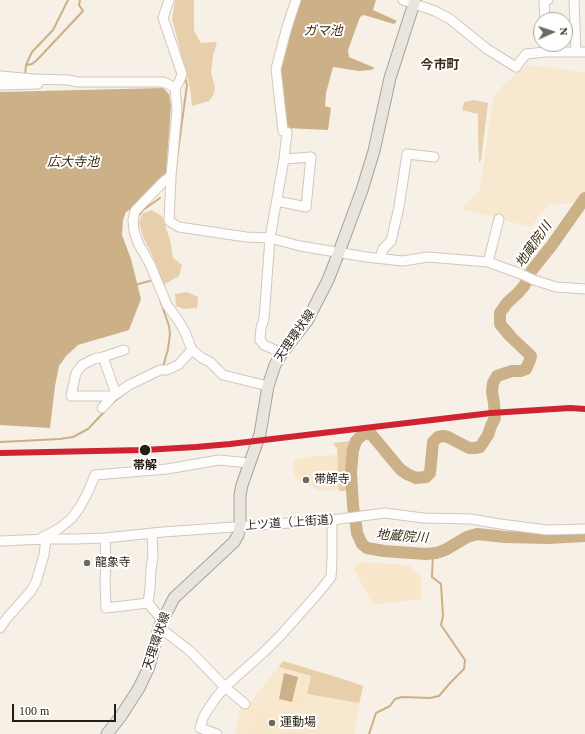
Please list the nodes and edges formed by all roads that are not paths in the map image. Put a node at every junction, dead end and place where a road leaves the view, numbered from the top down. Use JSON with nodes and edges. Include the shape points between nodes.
{"nodes":[{"id":1,"x":169,"y":0,"type":"edge"},
{"id":2,"x":296,"y":0,"type":"edge"},
{"id":3,"x":403,"y":0,"type":"edge"},
{"id":4,"x":548,"y":0,"type":"edge"},
{"id":5,"x":574,"y":0,"type":"edge"},
{"id":6,"x":415,"y":2,"type":"edge"},
{"id":7,"x":545,"y":12,"type":"edge"},
{"id":8,"x":533,"y":52,"type":"edge"},
{"id":9,"x":581,"y":52,"type":"edge"},
{"id":10,"x":0,"y":76,"type":"edge"},
{"id":11,"x":78,"y":82,"type":"junction"},
{"id":12,"x":0,"y":85,"type":"edge"},
{"id":13,"x":174,"y":88,"type":"junction"},
{"id":14,"x":434,"y":157,"type":"dead end"},
{"id":15,"x":284,"y":159,"type":"junction"},
{"id":16,"x":171,"y":176,"type":"junction"},
{"id":17,"x":277,"y":201,"type":"junction"},
{"id":18,"x":499,"y":219,"type":"dead end"},
{"id":19,"x":270,"y":238,"type":"junction"},
{"id":20,"x":339,"y":252,"type":"junction"},
{"id":21,"x":380,"y":258,"type":"junction"},
{"id":22,"x":488,"y":262,"type":"junction"},
{"id":23,"x":585,"y":289,"type":"edge"},
{"id":24,"x":124,"y":350,"type":"dead end"},
{"id":25,"x":192,"y":350,"type":"junction"},
{"id":26,"x":282,"y":353,"type":"junction"},
{"id":27,"x":102,"y":358,"type":"junction"},
{"id":28,"x":268,"y":386,"type":"junction"},
{"id":29,"x":115,"y":395,"type":"junction"},
{"id":30,"x":102,"y":408,"type":"dead end"},
{"id":31,"x":249,"y":463,"type":"junction"},
{"id":32,"x":332,"y":520,"type":"junction"},
{"id":33,"x":240,"y":527,"type":"junction"},
{"id":34,"x":585,"y":529,"type":"edge"},
{"id":35,"x":152,"y":533,"type":"junction"},
{"id":36,"x":105,"y":538,"type":"junction"},
{"id":37,"x":43,"y":539,"type":"junction"},
{"id":38,"x":0,"y":541,"type":"edge"},
{"id":39,"x":148,"y":603,"type":"junction"},
{"id":40,"x":161,"y":624,"type":"junction"},
{"id":41,"x":0,"y":628,"type":"edge"},
{"id":42,"x":225,"y":688,"type":"junction"},
{"id":43,"x":246,"y":704,"type":"dead end"},
{"id":44,"x":108,"y":734,"type":"edge"},
{"id":45,"x":217,"y":734,"type":"edge"}],
"edges":[{"from":1,"to":13,"type":"street","via":[[163,18],[182,74]]},
{"from":2,"to":15,"type":"street","via":[[276,69],[283,131],[287,132]]},
{"from":3,"to":6,"type":"street"},
{"from":4,"to":7,"type":"street","via":[[544,1]]},
{"from":5,"to":9,"type":"street"},
{"from":6,"to":8,"type":"street","via":[[450,19],[487,49],[516,67],[526,54]]},
{"from":6,"to":20,"type":"main road","name":"天理環状線","via":[[390,78],[374,151]]},
{"from":10,"to":11,"type":"street"},
{"from":11,"to":12,"type":"street"},
{"from":11,"to":13,"type":"street","via":[[164,82]]},
{"from":13,"to":16,"type":"street","via":[[177,110]]},
{"from":14,"to":21,"type":"street","via":[[407,154],[391,240],[383,249]]},
{"from":15,"to":17,"type":"street"},
{"from":15,"to":17,"type":"street","via":[[311,157],[306,207]]},
{"from":16,"to":19,"type":"street","via":[[169,221],[179,227]]},
{"from":16,"to":25,"type":"street","via":[[135,211],[134,231],[167,305],[185,332]]},
{"from":17,"to":19,"type":"street"},
{"from":18,"to":22,"type":"street"},
{"from":19,"to":20,"type":"street"},
{"from":19,"to":26,"type":"street","via":[[260,340],[264,345]]},
{"from":20,"to":21,"type":"street"},
{"from":20,"to":26,"type":"main road","name":"天理環状線","via":[[307,321]]},
{"from":21,"to":22,"type":"street","via":[[403,261],[428,257]]},
{"from":22,"to":23,"type":"street","via":[[556,287]]},
{"from":24,"to":27,"type":"street"},
{"from":25,"to":28,"type":"street","via":[[224,374]]},
{"from":25,"to":29,"type":"street","via":[[178,365],[129,385]]},
{"from":26,"to":28,"type":"main road","name":"天理環状線"},
{"from":27,"to":29,"type":"street"},
{"from":27,"to":29,"type":"street","via":[[82,365],[76,374],[71,396]]},
{"from":28,"to":31,"type":"main road","name":"天理環状線","via":[[260,434]]},
{"from":29,"to":30,"type":"street"},
{"from":31,"to":33,"type":"main road","name":"天理環状線","via":[[240,495]]},
{"from":31,"to":37,"type":"street","via":[[219,460],[166,469],[95,475],[80,507],[71,519]]},
{"from":32,"to":33,"type":"street","name":"上ツ道（上街道）"},
{"from":32,"to":34,"type":"street","name":"上ツ道（上街道）","via":[[385,513],[423,518],[472,519],[547,530]]},
{"from":32,"to":42,"type":"street","via":[[331,577],[281,635]]},
{"from":33,"to":35,"type":"street","name":"上ツ道（上街道）"},
{"from":33,"to":40,"type":"main road","name":"天理環状線","via":[[234,542],[174,598]]},
{"from":35,"to":36,"type":"street","name":"上ツ道（上街道）"},
{"from":35,"to":39,"type":"street","via":[[153,556]]},
{"from":36,"to":37,"type":"street","name":"上ツ道（上街道）"},
{"from":36,"to":39,"type":"street","via":[[106,608]]},
{"from":37,"to":38,"type":"street","name":"上ツ道（上街道）"},
{"from":37,"to":41,"type":"street","via":[[44,555],[32,591],[6,618]]},
{"from":39,"to":40,"type":"street"},
{"from":40,"to":42,"type":"street"},
{"from":40,"to":44,"type":"main road","name":"天理環状線","via":[[149,667],[139,688]]},
{"from":42,"to":43,"type":"street"},
{"from":42,"to":45,"type":"street","via":[[207,711],[200,728]]}]}
